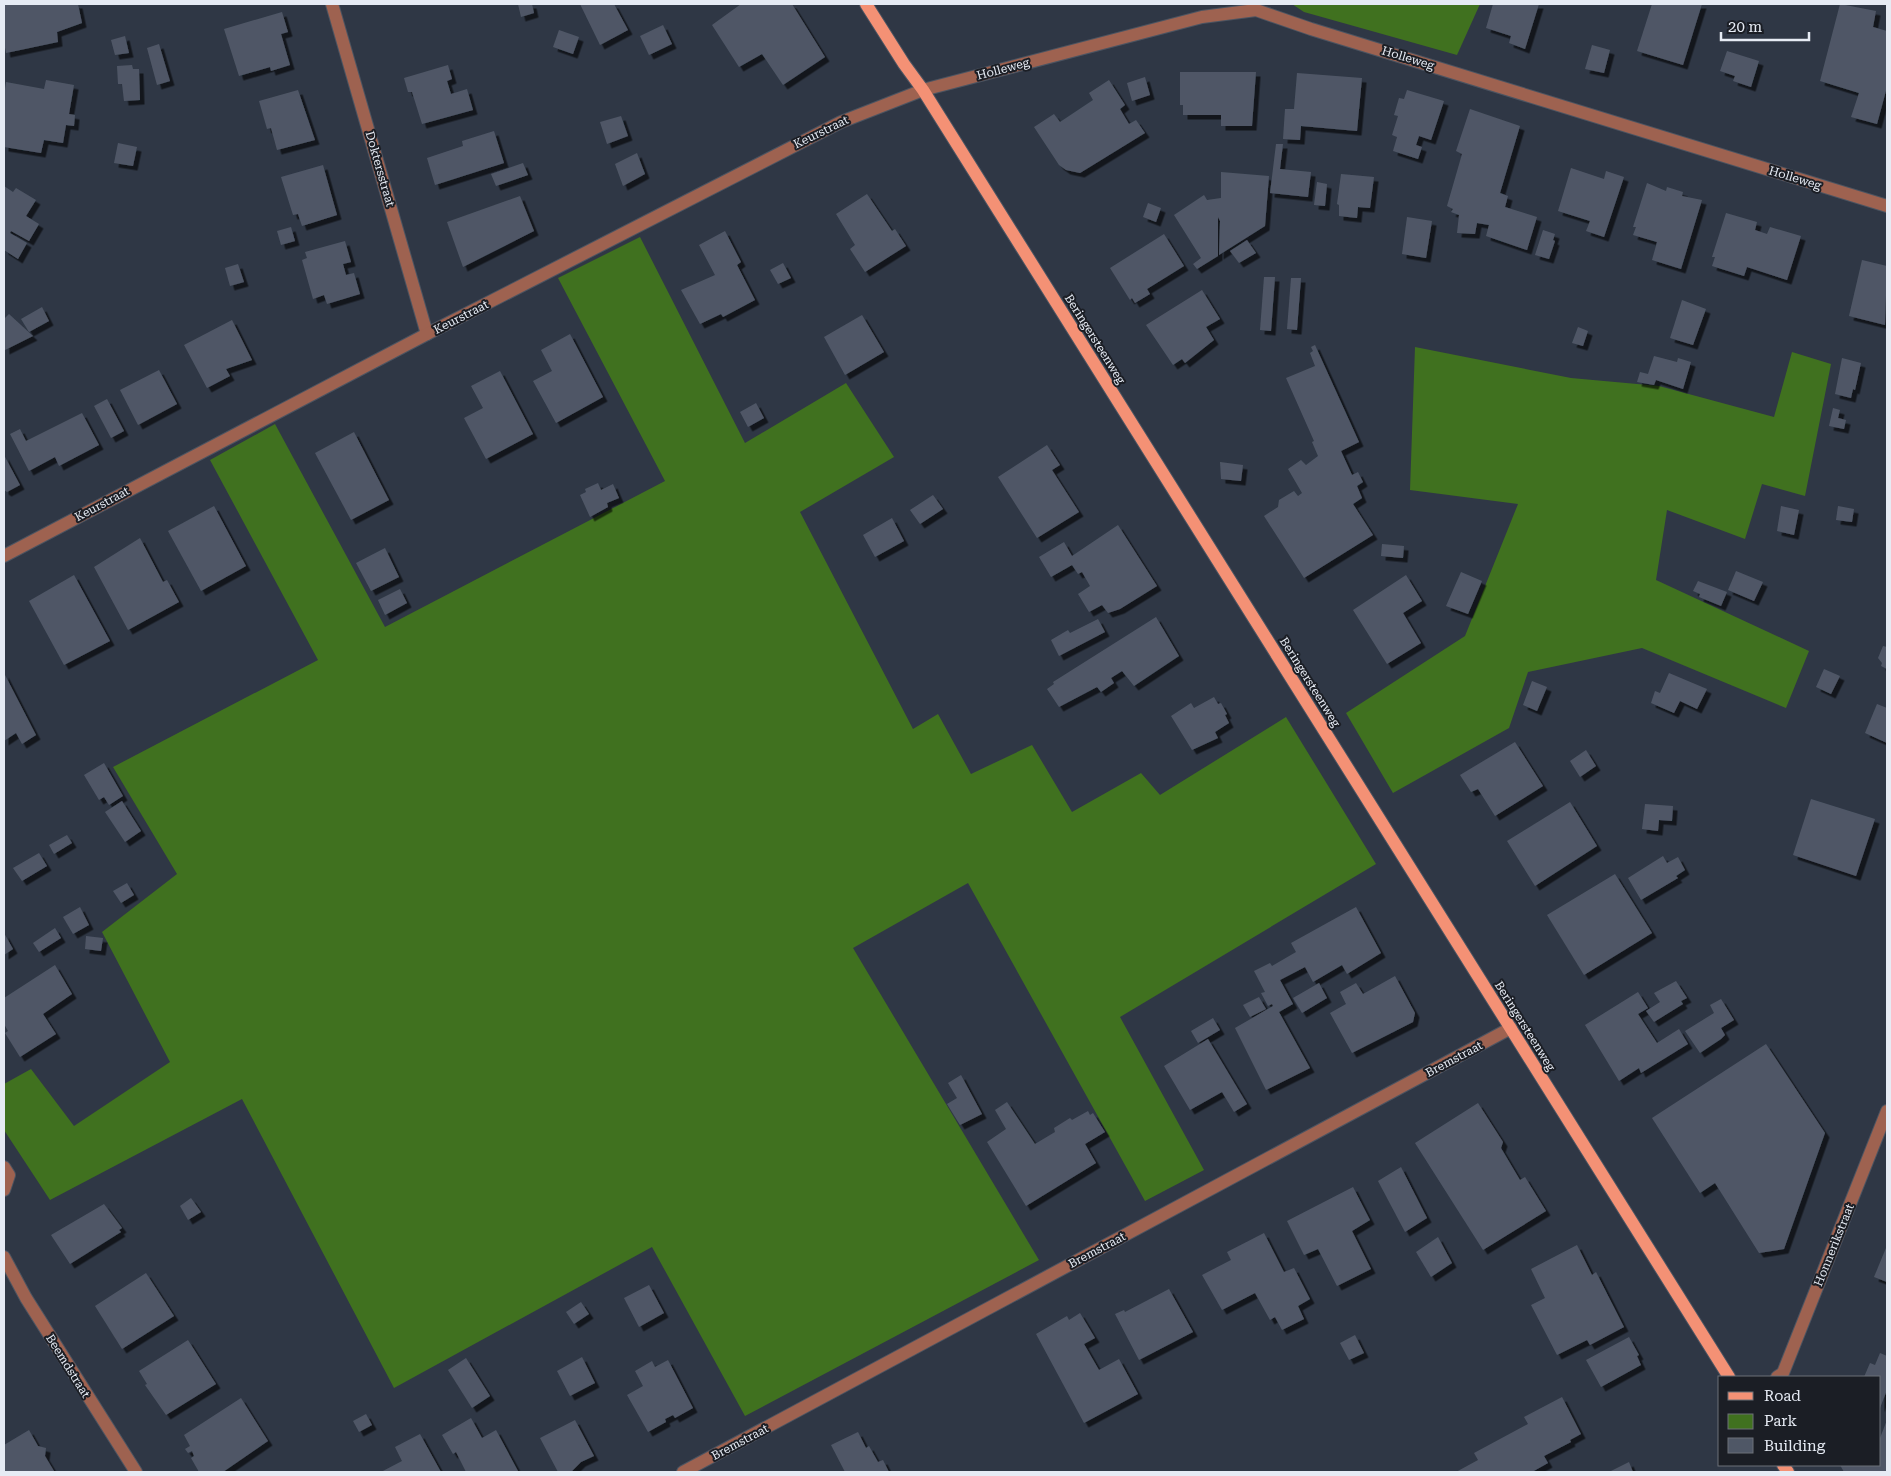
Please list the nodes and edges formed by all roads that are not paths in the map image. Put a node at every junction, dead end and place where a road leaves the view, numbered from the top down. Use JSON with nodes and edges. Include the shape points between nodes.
{"nodes":[{"id":1,"x":332,"y":4,"type":"edge"},
{"id":2,"x":866,"y":4,"type":"edge"},
{"id":3,"x":1256,"y":7,"type":"edge"},
{"id":4,"x":923,"y":90,"type":"junction"},
{"id":5,"x":1887,"y":206,"type":"edge"},
{"id":6,"x":427,"y":334,"type":"junction"},
{"id":7,"x":4,"y":556,"type":"edge"},
{"id":8,"x":1511,"y":1028,"type":"junction"},
{"id":9,"x":1887,"y":1111,"type":"edge"},
{"id":10,"x":4,"y":1167,"type":"edge"},
{"id":11,"x":4,"y":1190,"type":"edge"},
{"id":12,"x":4,"y":1257,"type":"edge"},
{"id":13,"x":1728,"y":1376,"type":"edge"},
{"id":14,"x":1778,"y":1376,"type":"edge"},
{"id":15,"x":136,"y":1472,"type":"edge"},
{"id":16,"x":683,"y":1472,"type":"edge"}],
"edges":[{"from":1,"to":6,"type":"street","name":"Doktersstraat"},
{"from":2,"to":4,"type":"main road","name":"Beringersteenweg"},
{"from":3,"to":4,"type":"street","name":"Holleweg","via":[[1202,17]]},
{"from":3,"to":5,"type":"street","name":"Holleweg","via":[[1311,29]]},
{"from":4,"to":6,"type":"street","name":"Keurstraat","via":[[841,122]]},
{"from":4,"to":8,"type":"main road","name":"Beringersteenweg"},
{"from":6,"to":7,"type":"street","name":"Keurstraat"},
{"from":8,"to":13,"type":"main road","name":"Beringersteenweg"},
{"from":8,"to":16,"type":"street","name":"Bremstraat"},
{"from":9,"to":14,"type":"street","name":"Honnerikstraat","via":[[1783,1373]]},
{"from":10,"to":11,"type":"street","via":[[9,1175]]},
{"from":12,"to":15,"type":"street","name":"Beemdstraat","via":[[26,1298]]}]}
